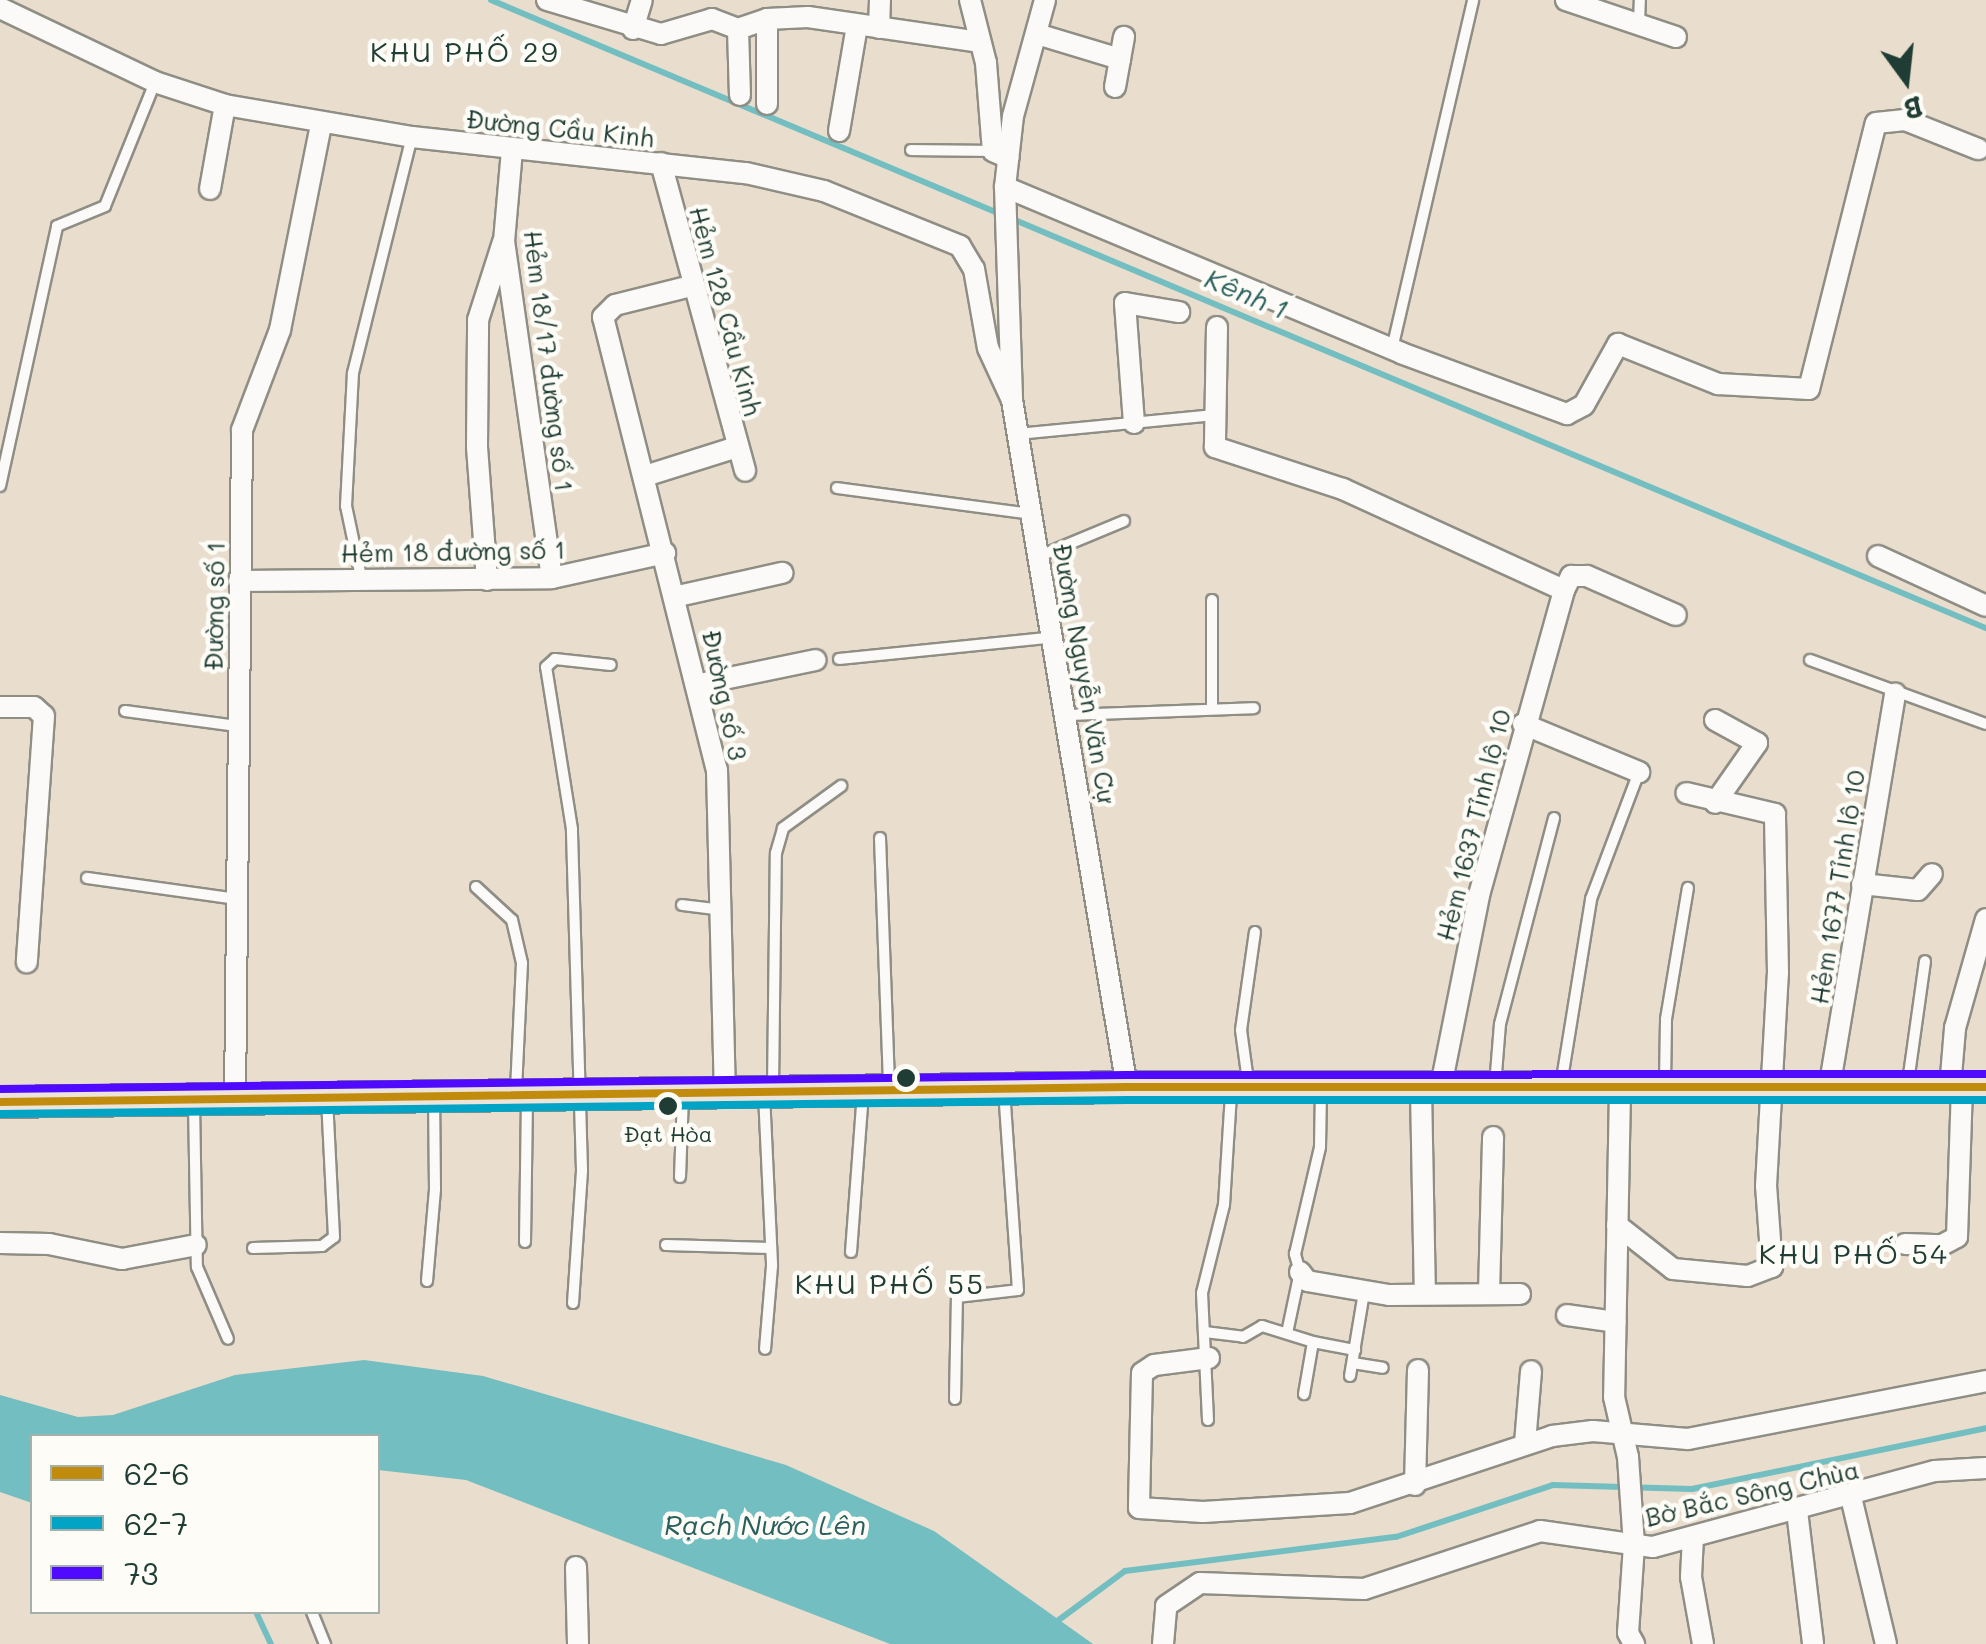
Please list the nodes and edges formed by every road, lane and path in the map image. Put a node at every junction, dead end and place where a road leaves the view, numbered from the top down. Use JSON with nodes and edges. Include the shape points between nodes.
{"nodes":[{"id":1,"x":547,"y":0,"type":"edge"},
{"id":2,"x":642,"y":0,"type":"edge"},
{"id":3,"x":880,"y":0,"type":"edge"},
{"id":4,"x":970,"y":0,"type":"edge"},
{"id":5,"x":1045,"y":0,"type":"edge"},
{"id":6,"x":1473,"y":0,"type":"edge"},
{"id":7,"x":1566,"y":0,"type":"edge"},
{"id":8,"x":1640,"y":0,"type":"edge"},
{"id":9,"x":0,"y":8,"type":"edge"},
{"id":10,"x":808,"y":8,"type":"edge"},
{"id":11,"x":767,"y":19,"type":"junction"},
{"id":12,"x":1640,"y":24,"type":"junction"},
{"id":13,"x":857,"y":26,"type":"junction"},
{"id":14,"x":879,"y":28,"type":"junction"},
{"id":15,"x":633,"y":29,"type":"junction"},
{"id":16,"x":738,"y":29,"type":"junction"},
{"id":17,"x":1036,"y":34,"type":"junction"},
{"id":18,"x":1124,"y":37,"type":"dead end"},
{"id":19,"x":1676,"y":37,"type":"dead end"},
{"id":20,"x":979,"y":42,"type":"junction"},
{"id":21,"x":1120,"y":59,"type":"junction"},
{"id":22,"x":155,"y":82,"type":"junction"},
{"id":23,"x":1115,"y":88,"type":"dead end"},
{"id":24,"x":740,"y":95,"type":"dead end"},
{"id":25,"x":766,"y":104,"type":"dead end"},
{"id":26,"x":225,"y":105,"type":"junction"},
{"id":27,"x":321,"y":124,"type":"junction"},
{"id":28,"x":839,"y":131,"type":"dead end"},
{"id":29,"x":412,"y":137,"type":"junction"},
{"id":30,"x":512,"y":150,"type":"junction"},
{"id":31,"x":912,"y":150,"type":"dead end"},
{"id":32,"x":1978,"y":150,"type":"dead end"},
{"id":33,"x":1001,"y":155,"type":"junction"},
{"id":34,"x":661,"y":163,"type":"junction"},
{"id":35,"x":1005,"y":187,"type":"junction"},
{"id":36,"x":210,"y":189,"type":"dead end"},
{"id":37,"x":504,"y":240,"type":"junction"},
{"id":38,"x":691,"y":286,"type":"junction"},
{"id":39,"x":1179,"y":312,"type":"dead end"},
{"id":40,"x":1217,"y":327,"type":"dead end"},
{"id":41,"x":1392,"y":349,"type":"junction"},
{"id":42,"x":1012,"y":400,"type":"junction"},
{"id":43,"x":1215,"y":415,"type":"junction"},
{"id":44,"x":1134,"y":423,"type":"junction"},
{"id":45,"x":1017,"y":434,"type":"junction"},
{"id":46,"x":738,"y":447,"type":"junction"},
{"id":47,"x":744,"y":471,"type":"dead end"},
{"id":48,"x":645,"y":476,"type":"junction"},
{"id":49,"x":0,"y":486,"type":"edge"},
{"id":50,"x":837,"y":488,"type":"dead end"},
{"id":51,"x":1032,"y":514,"type":"junction"},
{"id":52,"x":1124,"y":521,"type":"dead end"},
{"id":53,"x":665,"y":552,"type":"junction"},
{"id":54,"x":1040,"y":556,"type":"junction"},
{"id":55,"x":1878,"y":556,"type":"dead end"},
{"id":56,"x":782,"y":573,"type":"dead end"},
{"id":57,"x":361,"y":576,"type":"junction"},
{"id":58,"x":552,"y":578,"type":"junction"},
{"id":59,"x":487,"y":580,"type":"junction"},
{"id":60,"x":240,"y":581,"type":"junction"},
{"id":61,"x":1568,"y":583,"type":"junction"},
{"id":62,"x":678,"y":596,"type":"junction"},
{"id":63,"x":1212,"y":600,"type":"dead end"},
{"id":64,"x":1986,"y":606,"type":"edge"},
{"id":65,"x":1676,"y":615,"type":"dead end"},
{"id":66,"x":1055,"y":638,"type":"junction"},
{"id":67,"x":816,"y":660,"type":"dead end"},
{"id":68,"x":839,"y":660,"type":"dead end"},
{"id":69,"x":1810,"y":660,"type":"dead end"},
{"id":70,"x":611,"y":664,"type":"dead end"},
{"id":71,"x":700,"y":684,"type":"junction"},
{"id":72,"x":1895,"y":693,"type":"junction"},
{"id":73,"x":0,"y":707,"type":"edge"},
{"id":74,"x":1212,"y":708,"type":"junction"},
{"id":75,"x":1254,"y":708,"type":"dead end"},
{"id":76,"x":125,"y":712,"type":"dead end"},
{"id":77,"x":1067,"y":715,"type":"junction"},
{"id":78,"x":1715,"y":720,"type":"dead end"},
{"id":79,"x":1523,"y":724,"type":"junction"},
{"id":80,"x":1986,"y":724,"type":"edge"},
{"id":81,"x":237,"y":726,"type":"junction"},
{"id":82,"x":1639,"y":772,"type":"joint"},
{"id":83,"x":842,"y":786,"type":"dead end"},
{"id":84,"x":1686,"y":792,"type":"dead end"},
{"id":85,"x":1715,"y":803,"type":"junction"},
{"id":86,"x":1554,"y":818,"type":"dead end"},
{"id":87,"x":880,"y":838,"type":"dead end"},
{"id":88,"x":1932,"y":874,"type":"dead end"},
{"id":89,"x":87,"y":878,"type":"dead end"},
{"id":90,"x":1862,"y":884,"type":"junction"},
{"id":91,"x":476,"y":888,"type":"dead end"},
{"id":92,"x":1688,"y":888,"type":"dead end"},
{"id":93,"x":236,"y":899,"type":"junction"},
{"id":94,"x":682,"y":905,"type":"dead end"},
{"id":95,"x":724,"y":910,"type":"junction"},
{"id":96,"x":1986,"y":919,"type":"edge"},
{"id":97,"x":1255,"y":932,"type":"dead end"},
{"id":98,"x":1926,"y":961,"type":"dead end"},
{"id":99,"x":27,"y":962,"type":"dead end"},
{"id":100,"x":1128,"y":1087,"type":"junction"},
{"id":101,"x":1240,"y":1087,"type":"junction"},
{"id":102,"x":1966,"y":1087,"type":"edge"},
{"id":103,"x":1321,"y":1088,"type":"junction"},
{"id":104,"x":1908,"y":1088,"type":"junction"},
{"id":105,"x":1004,"y":1089,"type":"junction"},
{"id":106,"x":1772,"y":1089,"type":"junction"},
{"id":107,"x":1830,"y":1089,"type":"junction"},
{"id":108,"x":1430,"y":1090,"type":"junction"},
{"id":109,"x":1664,"y":1090,"type":"junction"},
{"id":110,"x":1560,"y":1091,"type":"junction"},
{"id":111,"x":1620,"y":1091,"type":"junction"},
{"id":112,"x":876,"y":1092,"type":"junction"},
{"id":113,"x":1494,"y":1092,"type":"junction"},
{"id":114,"x":769,"y":1093,"type":"junction"},
{"id":115,"x":683,"y":1094,"type":"junction"},
{"id":116,"x":725,"y":1094,"type":"junction"},
{"id":117,"x":578,"y":1096,"type":"junction"},
{"id":118,"x":521,"y":1097,"type":"junction"},
{"id":119,"x":434,"y":1099,"type":"junction"},
{"id":120,"x":327,"y":1100,"type":"junction"},
{"id":121,"x":234,"y":1101,"type":"junction"},
{"id":122,"x":0,"y":1102,"type":"edge"},
{"id":123,"x":194,"y":1102,"type":"junction"},
{"id":124,"x":1493,"y":1137,"type":"dead end"},
{"id":125,"x":680,"y":1176,"type":"dead end"},
{"id":126,"x":1617,"y":1225,"type":"junction"},
{"id":127,"x":525,"y":1242,"type":"dead end"},
{"id":128,"x":0,"y":1243,"type":"edge"},
{"id":129,"x":1905,"y":1244,"type":"dead end"},
{"id":130,"x":196,"y":1245,"type":"junction"},
{"id":131,"x":666,"y":1245,"type":"dead end"},
{"id":132,"x":254,"y":1248,"type":"dead end"},
{"id":133,"x":770,"y":1248,"type":"junction"},
{"id":134,"x":851,"y":1252,"type":"dead end"},
{"id":135,"x":1300,"y":1272,"type":"junction"},
{"id":136,"x":427,"y":1281,"type":"dead end"},
{"id":137,"x":1364,"y":1292,"type":"junction"},
{"id":138,"x":1425,"y":1292,"type":"junction"},
{"id":139,"x":1489,"y":1293,"type":"junction"},
{"id":140,"x":1520,"y":1294,"type":"dead end"},
{"id":141,"x":573,"y":1304,"type":"dead end"},
{"id":142,"x":1567,"y":1315,"type":"dead end"},
{"id":143,"x":1616,"y":1322,"type":"junction"},
{"id":144,"x":1205,"y":1332,"type":"junction"},
{"id":145,"x":1287,"y":1333,"type":"junction"},
{"id":146,"x":228,"y":1340,"type":"dead end"},
{"id":147,"x":1312,"y":1342,"type":"junction"},
{"id":148,"x":765,"y":1349,"type":"dead end"},
{"id":149,"x":1354,"y":1357,"type":"junction"},
{"id":150,"x":1208,"y":1358,"type":"junction"},
{"id":151,"x":1383,"y":1368,"type":"dead end"},
{"id":152,"x":1418,"y":1370,"type":"dead end"},
{"id":153,"x":1531,"y":1371,"type":"dead end"},
{"id":154,"x":1350,"y":1376,"type":"dead end"},
{"id":155,"x":1986,"y":1382,"type":"edge"},
{"id":156,"x":1304,"y":1394,"type":"dead end"},
{"id":157,"x":955,"y":1400,"type":"dead end"},
{"id":158,"x":1208,"y":1420,"type":"dead end"},
{"id":159,"x":1621,"y":1434,"type":"junction"},
{"id":160,"x":1525,"y":1444,"type":"junction"},
{"id":161,"x":1986,"y":1468,"type":"edge"},
{"id":162,"x":1414,"y":1485,"type":"junction"},
{"id":163,"x":1850,"y":1496,"type":"junction"},
{"id":164,"x":1797,"y":1511,"type":"junction"},
{"id":165,"x":1694,"y":1537,"type":"junction"},
{"id":166,"x":1634,"y":1545,"type":"junction"},
{"id":167,"x":576,"y":1567,"type":"dead end"},
{"id":168,"x":313,"y":1614,"type":"edge"},
{"id":169,"x":325,"y":1644,"type":"edge"},
{"id":170,"x":578,"y":1644,"type":"edge"},
{"id":171,"x":1163,"y":1644,"type":"edge"},
{"id":172,"x":1634,"y":1644,"type":"edge"},
{"id":173,"x":1703,"y":1644,"type":"edge"},
{"id":174,"x":1813,"y":1644,"type":"edge"},
{"id":175,"x":1886,"y":1644,"type":"edge"}],
"edges":[{"from":1,"to":15,"type":"street"},
{"from":2,"to":15,"type":"street"},
{"from":3,"to":14,"type":"street"},
{"from":4,"to":20,"type":"street"},
{"from":5,"to":17,"type":"street"},
{"from":6,"to":41,"type":"lane"},
{"from":7,"to":12,"type":"street"},
{"from":8,"to":12,"type":"lane"},
{"from":9,"to":22,"type":"street","name":"Đường Cầu Kinh"},
{"from":10,"to":11,"type":"street"},
{"from":10,"to":13,"type":"street"},
{"from":11,"to":16,"type":"street"},
{"from":11,"to":25,"type":"street"},
{"from":12,"to":19,"type":"street"},
{"from":13,"to":14,"type":"street"},
{"from":13,"to":28,"type":"street"},
{"from":14,"to":20,"type":"street"},
{"from":15,"to":16,"type":"street","via":[[662,34],[712,19]]},
{"from":16,"to":24,"type":"street"},
{"from":17,"to":21,"type":"street"},
{"from":17,"to":33,"type":"street"},
{"from":18,"to":21,"type":"street"},
{"from":20,"to":33,"type":"street"},
{"from":21,"to":23,"type":"street"},
{"from":22,"to":26,"type":"street","name":"Đường Cầu Kinh"},
{"from":22,"to":49,"type":"lane","via":[[105,206],[56,226]]},
{"from":26,"to":27,"type":"street","name":"Đường Cầu Kinh"},
{"from":26,"to":36,"type":"street"},
{"from":27,"to":29,"type":"street","name":"Đường Cầu Kinh"},
{"from":27,"to":60,"type":"street","name":"Đường số 1","via":[[280,330],[242,430]]},
{"from":29,"to":30,"type":"street","name":"Đường Cầu Kinh"},
{"from":29,"to":57,"type":"lane","via":[[353,373],[346,506]]},
{"from":30,"to":34,"type":"street","name":"Đường Cầu Kinh"},
{"from":30,"to":37,"type":"street","name":"Hẻm 18/17 đường số 1"},
{"from":31,"to":33,"type":"lane"},
{"from":32,"to":41,"type":"street","via":[[1905,120],[1876,123],[1809,389],[1718,384],[1618,344],[1584,405],[1567,414]]},
{"from":33,"to":35,"type":"street","name":"Đường Nguyễn Văn Cự"},
{"from":34,"to":38,"type":"street","name":"Hẻm 128 Cầu Kinh"},
{"from":34,"to":42,"type":"street","name":"Đường Cầu Kinh","via":[[824,191],[960,246],[974,269],[988,348]]},
{"from":35,"to":41,"type":"street"},
{"from":35,"to":42,"type":"street","name":"Đường Nguyễn Văn Cự"},
{"from":37,"to":58,"type":"street","name":"Hẻm 18/17 đường số 1"},
{"from":37,"to":59,"type":"street","via":[[478,320],[477,446]]},
{"from":38,"to":46,"type":"street","name":"Hẻm 128 Cầu Kinh"},
{"from":38,"to":48,"type":"street","name":"Đường số 3","via":[[616,305],[603,316]]},
{"from":39,"to":44,"type":"street","via":[[1124,303]]},
{"from":40,"to":43,"type":"street"},
{"from":42,"to":45,"type":"street","name":"Đường Nguyễn Văn Cự"},
{"from":43,"to":44,"type":"lane"},
{"from":43,"to":61,"type":"street","via":[[1215,447],[1343,489]]},
{"from":44,"to":45,"type":"lane"},
{"from":45,"to":51,"type":"street","name":"Đường Nguyễn Văn Cự"},
{"from":46,"to":47,"type":"street","name":"Hẻm 128 Cầu Kinh"},
{"from":46,"to":48,"type":"street"},
{"from":48,"to":53,"type":"street","name":"Đường số 3"},
{"from":50,"to":51,"type":"lane"},
{"from":51,"to":54,"type":"street","name":"Đường Nguyễn Văn Cự"},
{"from":52,"to":54,"type":"lane"},
{"from":53,"to":58,"type":"street","name":"Hẻm 18 đường số 1"},
{"from":53,"to":62,"type":"street","name":"Đường số 3"},
{"from":54,"to":66,"type":"street","name":"Đường Nguyễn Văn Cự"},
{"from":55,"to":64,"type":"street"},
{"from":56,"to":62,"type":"street"},
{"from":57,"to":59,"type":"street","name":"Hẻm 18 đường số 1"},
{"from":57,"to":60,"type":"street","name":"Hẻm 18 đường số 1"},
{"from":58,"to":59,"type":"street","name":"Hẻm 18 đường số 1"},
{"from":60,"to":81,"type":"street","name":"Đường số 1"},
{"from":61,"to":65,"type":"street","via":[[1586,576]]},
{"from":61,"to":79,"type":"street","name":"Hẻm 1637 Tỉnh lộ 10"},
{"from":62,"to":71,"type":"street","name":"Đường số 3"},
{"from":63,"to":74,"type":"lane"},
{"from":66,"to":68,"type":"lane"},
{"from":66,"to":77,"type":"street","name":"Đường Nguyễn Văn Cự"},
{"from":67,"to":71,"type":"street"},
{"from":69,"to":72,"type":"lane"},
{"from":70,"to":117,"type":"lane","via":[[554,659],[546,666],[572,829]]},
{"from":71,"to":95,"type":"street","name":"Đường số 3","via":[[716,770]]},
{"from":72,"to":80,"type":"lane"},
{"from":72,"to":90,"type":"street","name":"Hẻm 1677 Tỉnh lộ 10"},
{"from":73,"to":99,"type":"street","via":[[34,707],[44,716]]},
{"from":74,"to":75,"type":"lane"},
{"from":74,"to":77,"type":"lane"},
{"from":76,"to":81,"type":"lane"},
{"from":77,"to":100,"type":"street","name":"Đường Nguyễn Văn Cự"},
{"from":78,"to":85,"type":"street","via":[[1757,743]]},
{"from":79,"to":82,"type":"street"},
{"from":79,"to":108,"type":"street","name":"Hẻm 1637 Tỉnh lộ 10"},
{"from":81,"to":93,"type":"street","name":"Đường số 1"},
{"from":82,"to":110,"type":"lane","via":[[1591,899]]},
{"from":83,"to":114,"type":"lane","via":[[783,828],[776,854]]},
{"from":84,"to":85,"type":"street"},
{"from":85,"to":106,"type":"street","via":[[1775,814]]},
{"from":86,"to":113,"type":"lane","via":[[1500,1024]]},
{"from":87,"to":112,"type":"lane"},
{"from":88,"to":90,"type":"street","via":[[1918,890]]},
{"from":89,"to":93,"type":"lane"},
{"from":90,"to":107,"type":"street","name":"Hẻm 1677 Tỉnh lộ 10"},
{"from":91,"to":118,"type":"lane","via":[[512,920],[522,962]]},
{"from":92,"to":109,"type":"lane","via":[[1666,1019]]},
{"from":93,"to":121,"type":"street","name":"Đường số 1"},
{"from":94,"to":95,"type":"lane"},
{"from":95,"to":116,"type":"street","name":"Đường số 3"},
{"from":96,"to":102,"type":"street","via":[[1955,1028]]},
{"from":97,"to":101,"type":"lane"},
{"from":98,"to":104,"type":"lane"},
{"from":100,"to":101,"type":"main road"},
{"from":100,"to":105,"type":"main road"},
{"from":101,"to":103,"type":"main road"},
{"from":101,"to":144,"type":"lane","via":[[1224,1205],[1202,1293]]},
{"from":102,"to":104,"type":"main road"},
{"from":102,"to":129,"type":"street","via":[[1957,1236],[1942,1245]]},
{"from":103,"to":108,"type":"main road"},
{"from":103,"to":135,"type":"lane","via":[[1315,1182],[1295,1254]]},
{"from":104,"to":107,"type":"main road"},
{"from":105,"to":112,"type":"main road"},
{"from":105,"to":157,"type":"lane","via":[[1018,1290],[957,1297]]},
{"from":106,"to":107,"type":"main road"},
{"from":106,"to":109,"type":"main road"},
{"from":106,"to":126,"type":"street","via":[[1769,1273],[1673,1269]]},
{"from":108,"to":113,"type":"main road"},
{"from":108,"to":138,"type":"street","name":"Hẻm 1637 Tỉnh lộ 10"},
{"from":109,"to":111,"type":"main road"},
{"from":110,"to":111,"type":"main road"},
{"from":110,"to":113,"type":"main road"},
{"from":111,"to":126,"type":"street"},
{"from":112,"to":114,"type":"main road"},
{"from":112,"to":134,"type":"lane"},
{"from":114,"to":116,"type":"main road"},
{"from":114,"to":133,"type":"lane"},
{"from":115,"to":116,"type":"main road"},
{"from":115,"to":117,"type":"main road"},
{"from":115,"to":125,"type":"lane"},
{"from":117,"to":118,"type":"main road"},
{"from":117,"to":141,"type":"lane","via":[[582,1224]]},
{"from":118,"to":119,"type":"main road"},
{"from":118,"to":127,"type":"lane"},
{"from":119,"to":120,"type":"main road"},
{"from":119,"to":136,"type":"lane"},
{"from":120,"to":121,"type":"main road"},
{"from":120,"to":132,"type":"lane","via":[[334,1237],[322,1246]]},
{"from":121,"to":123,"type":"main road"},
{"from":122,"to":123,"type":"main road"},
{"from":123,"to":130,"type":"lane"},
{"from":124,"to":139,"type":"street"},
{"from":126,"to":143,"type":"street"},
{"from":128,"to":130,"type":"street","via":[[49,1244],[122,1259]]},
{"from":130,"to":146,"type":"lane","via":[[197,1267]]},
{"from":131,"to":133,"type":"lane"},
{"from":133,"to":148,"type":"lane"},
{"from":135,"to":137,"type":"street","via":[[1307,1280]]},
{"from":135,"to":145,"type":"lane"},
{"from":137,"to":138,"type":"street"},
{"from":137,"to":149,"type":"lane"},
{"from":138,"to":139,"type":"street"},
{"from":139,"to":140,"type":"street"},
{"from":142,"to":143,"type":"street"},
{"from":143,"to":159,"type":"street"},
{"from":144,"to":145,"type":"lane","via":[[1243,1337],[1262,1326]]},
{"from":144,"to":150,"type":"lane"},
{"from":145,"to":147,"type":"lane"},
{"from":147,"to":149,"type":"lane"},
{"from":147,"to":156,"type":"lane"},
{"from":149,"to":151,"type":"lane"},
{"from":149,"to":154,"type":"lane"},
{"from":150,"to":158,"type":"lane"},
{"from":150,"to":162,"type":"street","via":[[1154,1365],[1142,1373],[1139,1508],[1350,1502]]},
{"from":152,"to":162,"type":"street"},
{"from":153,"to":160,"type":"street"},
{"from":155,"to":159,"type":"street","via":[[1688,1439]]},
{"from":159,"to":160,"type":"street","via":[[1593,1431]]},
{"from":159,"to":166,"type":"street"},
{"from":160,"to":162,"type":"street"},
{"from":161,"to":163,"type":"street","name":"Bờ Bắc Sông Chùa","via":[[1936,1471]]},
{"from":163,"to":164,"type":"street","name":"Bờ Bắc Sông Chùa"},
{"from":163,"to":175,"type":"street"},
{"from":164,"to":165,"type":"street","name":"Bờ Bắc Sông Chùa"},
{"from":164,"to":174,"type":"street"},
{"from":165,"to":166,"type":"street","name":"Bờ Bắc Sông Chùa"},
{"from":165,"to":173,"type":"street","via":[[1692,1577]]},
{"from":166,"to":171,"type":"street","name":"Bờ Bắc Sông Chùa","via":[[1540,1531],[1364,1589],[1200,1583],[1166,1606]]},
{"from":166,"to":172,"type":"street","via":[[1627,1614]]},
{"from":167,"to":170,"type":"street"},
{"from":168,"to":169,"type":"lane"}]}
